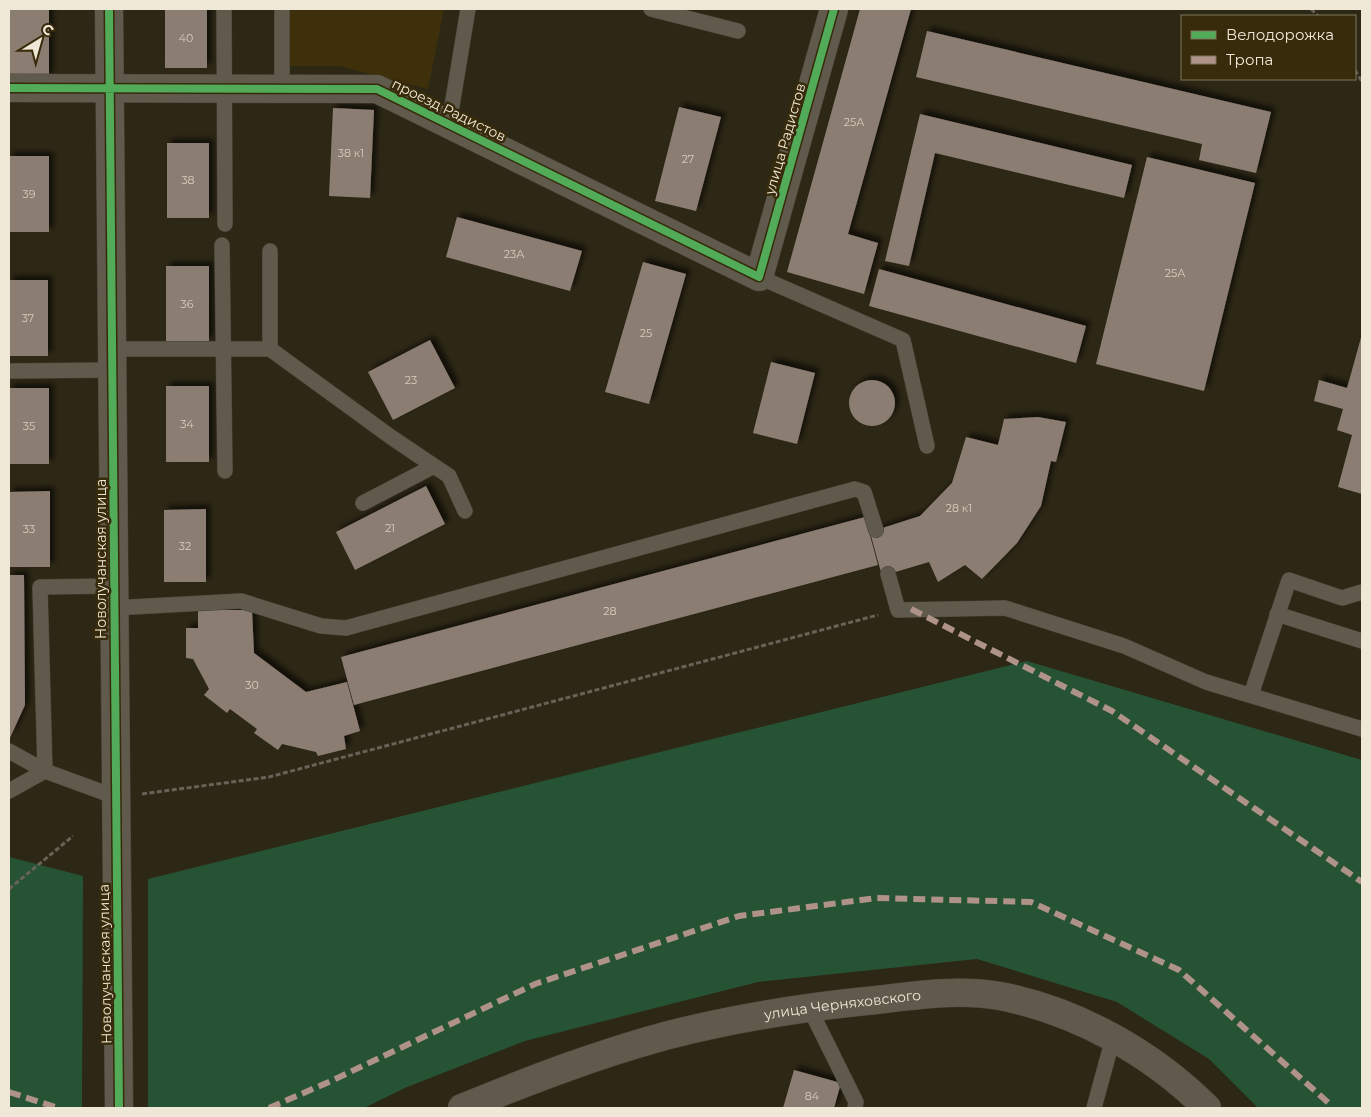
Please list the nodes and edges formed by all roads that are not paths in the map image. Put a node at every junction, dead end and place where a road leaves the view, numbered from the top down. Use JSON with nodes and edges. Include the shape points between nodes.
{"nodes":[{"id":1,"x":109,"y":9,"type":"edge"},
{"id":2,"x":224,"y":9,"type":"edge"},
{"id":3,"x":282,"y":9,"type":"edge"},
{"id":4,"x":468,"y":9,"type":"edge"},
{"id":5,"x":651,"y":9,"type":"edge"},
{"id":6,"x":834,"y":9,"type":"edge"},
{"id":7,"x":738,"y":31,"type":"dead end"},
{"id":8,"x":9,"y":88,"type":"edge"},
{"id":9,"x":110,"y":88,"type":"junction"},
{"id":10,"x":224,"y":88,"type":"junction"},
{"id":11,"x":282,"y":88,"type":"junction"},
{"id":12,"x":449,"y":124,"type":"junction"},
{"id":13,"x":225,"y":224,"type":"dead end"},
{"id":14,"x":222,"y":245,"type":"dead end"},
{"id":15,"x":270,"y":252,"type":"dead end"},
{"id":16,"x":759,"y":277,"type":"junction"},
{"id":17,"x":223,"y":349,"type":"junction"},
{"id":18,"x":270,"y":349,"type":"junction"},
{"id":19,"x":112,"y":360,"type":"junction"},
{"id":20,"x":9,"y":371,"type":"edge"},
{"id":21,"x":927,"y":446,"type":"dead end"},
{"id":22,"x":434,"y":466,"type":"junction"},
{"id":23,"x":225,"y":471,"type":"dead end"},
{"id":24,"x":362,"y":503,"type":"dead end"},
{"id":25,"x":465,"y":511,"type":"dead end"},
{"id":26,"x":876,"y":530,"type":"dead end"},
{"id":27,"x":888,"y":574,"type":"dead end"},
{"id":28,"x":1362,"y":592,"type":"edge"},
{"id":29,"x":113,"y":596,"type":"junction"},
{"id":30,"x":1277,"y":614,"type":"junction"},
{"id":31,"x":1362,"y":641,"type":"edge"},
{"id":32,"x":1251,"y":695,"type":"junction"},
{"id":33,"x":1362,"y":729,"type":"edge"},
{"id":34,"x":9,"y":752,"type":"edge"},
{"id":35,"x":45,"y":771,"type":"junction"},
{"id":36,"x":9,"y":790,"type":"edge"},
{"id":37,"x":116,"y":797,"type":"junction"},
{"id":38,"x":809,"y":1007,"type":"junction"},
{"id":39,"x":1113,"y":1038,"type":"junction"},
{"id":40,"x":119,"y":1108,"type":"edge"},
{"id":41,"x":462,"y":1108,"type":"edge"},
{"id":42,"x":855,"y":1108,"type":"edge"},
{"id":43,"x":1094,"y":1108,"type":"edge"},
{"id":44,"x":1207,"y":1108,"type":"edge"}],
"edges":[{"from":1,"to":9,"type":"street","name":"Новолучанская улица"},
{"from":2,"to":10,"type":"lane"},
{"from":3,"to":11,"type":"lane"},
{"from":4,"to":12,"type":"lane"},
{"from":5,"to":7,"type":"lane"},
{"from":6,"to":16,"type":"street","name":"улица Радистов"},
{"from":8,"to":9,"type":"street","name":"проезд Радистов"},
{"from":9,"to":10,"type":"street","name":"проезд Радистов"},
{"from":9,"to":19,"type":"street","name":"Новолучанская улица"},
{"from":10,"to":11,"type":"street","name":"проезд Радистов"},
{"from":10,"to":13,"type":"lane"},
{"from":11,"to":12,"type":"street","name":"проезд Радистов","via":[[377,89]]},
{"from":12,"to":16,"type":"street","name":"проезд Радистов"},
{"from":14,"to":17,"type":"lane"},
{"from":15,"to":18,"type":"lane"},
{"from":16,"to":21,"type":"lane","via":[[903,340]]},
{"from":17,"to":18,"type":"lane"},
{"from":17,"to":19,"type":"lane"},
{"from":17,"to":23,"type":"lane"},
{"from":18,"to":22,"type":"lane"},
{"from":19,"to":20,"type":"lane"},
{"from":19,"to":29,"type":"street","name":"Новолучанская улица"},
{"from":22,"to":24,"type":"lane"},
{"from":22,"to":25,"type":"lane","via":[[449,476]]},
{"from":26,"to":29,"type":"lane","via":[[864,492],[855,489],[346,628],[321,626],[241,600]]},
{"from":27,"to":32,"type":"lane","via":[[898,610],[1004,608],[1124,646],[1206,682]]},
{"from":28,"to":30,"type":"lane","via":[[1342,598],[1289,580]]},
{"from":29,"to":35,"type":"lane","via":[[40,587]]},
{"from":29,"to":37,"type":"street","name":"Новолучанская улица"},
{"from":30,"to":31,"type":"lane"},
{"from":30,"to":32,"type":"lane"},
{"from":32,"to":33,"type":"lane"},
{"from":34,"to":35,"type":"lane"},
{"from":35,"to":36,"type":"lane"},
{"from":35,"to":37,"type":"lane"},
{"from":37,"to":40,"type":"street","name":"Новолучанская улица"},
{"from":38,"to":39,"type":"street","name":"улица Черняховского","via":[[927,994],[999,996],[1053,1011]]},
{"from":38,"to":41,"type":"street","name":"улица Черняховского","via":[[664,1036],[546,1074]]},
{"from":38,"to":42,"type":"lane","via":[[856,1102]]},
{"from":39,"to":43,"type":"lane"},
{"from":39,"to":44,"type":"street","name":"улица Черняховского","via":[[1151,1061]]}]}
